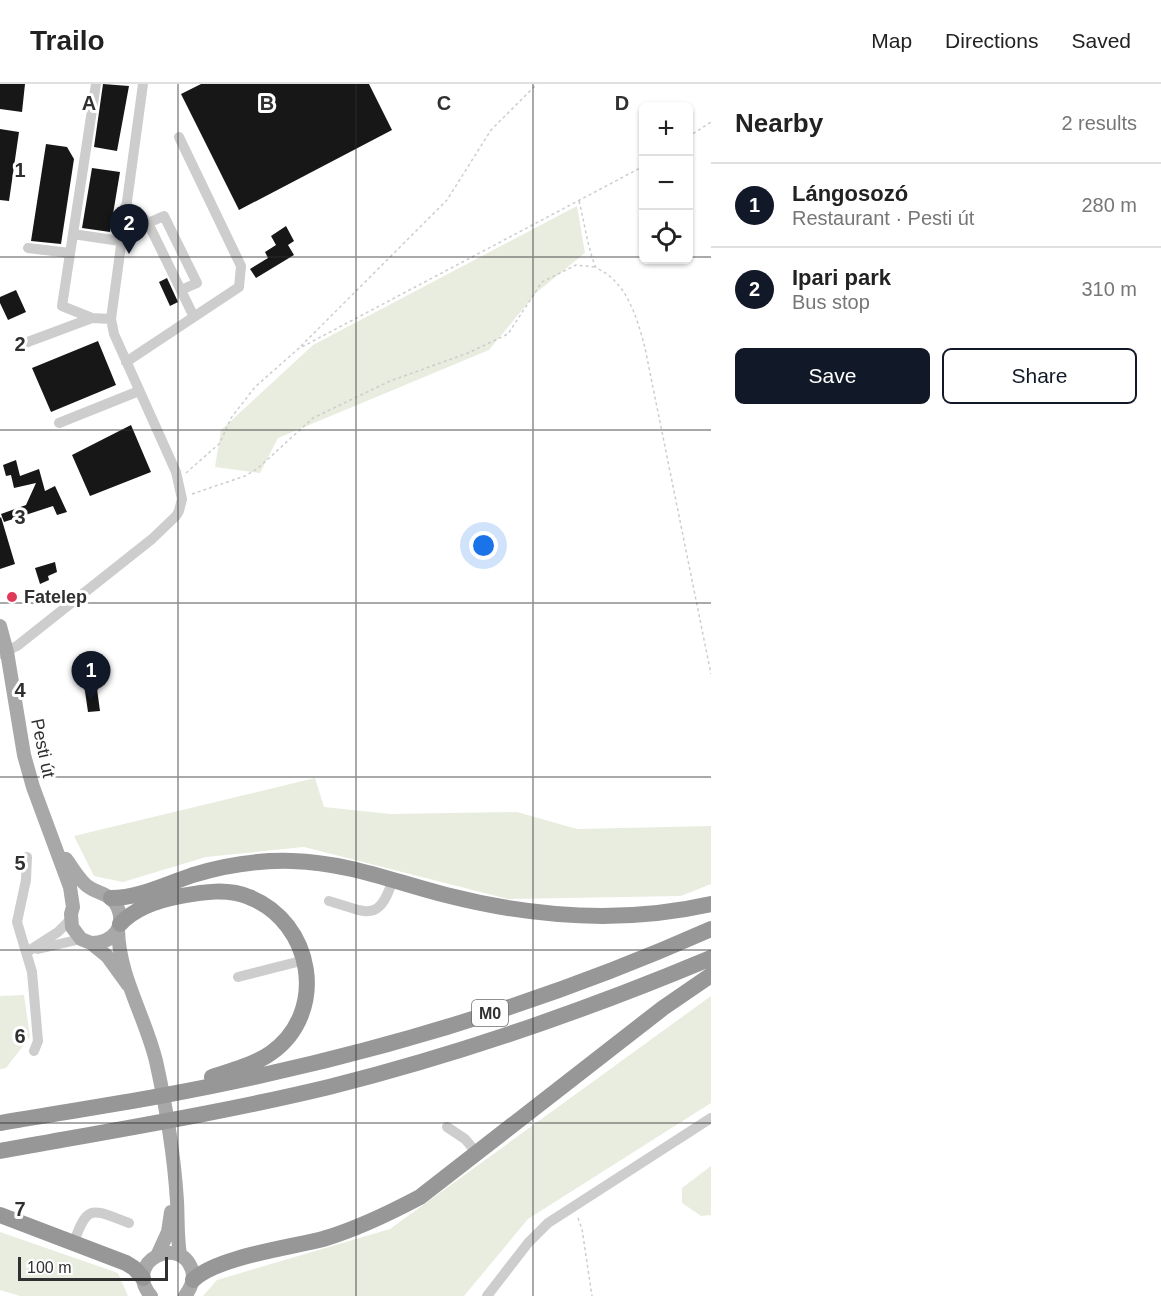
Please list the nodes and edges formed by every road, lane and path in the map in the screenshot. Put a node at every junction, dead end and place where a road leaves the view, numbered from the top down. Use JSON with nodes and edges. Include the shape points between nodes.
{"nodes":[{"id":1,"x":96,"y":84,"type":"edge"},
{"id":2,"x":142,"y":84,"type":"edge"},
{"id":3,"x":537,"y":84,"type":"edge"},
{"id":4,"x":711,"y":122,"type":"edge"},
{"id":5,"x":693,"y":134,"type":"edge"},
{"id":6,"x":179,"y":137,"type":"dead end"},
{"id":7,"x":639,"y":169,"type":"edge"},
{"id":8,"x":579,"y":200,"type":"junction"},
{"id":9,"x":125,"y":207,"type":"junction"},
{"id":10,"x":148,"y":223,"type":"junction"},
{"id":11,"x":73,"y":234,"type":"junction"},
{"id":12,"x":120,"y":241,"type":"junction"},
{"id":13,"x":28,"y":248,"type":"dead end"},
{"id":14,"x":70,"y":253,"type":"junction"},
{"id":15,"x":596,"y":268,"type":"junction"},
{"id":16,"x":181,"y":290,"type":"junction"},
{"id":17,"x":194,"y":317,"type":"junction"},
{"id":18,"x":92,"y":318,"type":"junction"},
{"id":19,"x":111,"y":318,"type":"junction"},
{"id":20,"x":25,"y":343,"type":"dead end"},
{"id":21,"x":298,"y":349,"type":"junction"},
{"id":22,"x":126,"y":362,"type":"junction"},
{"id":23,"x":139,"y":391,"type":"junction"},
{"id":24,"x":59,"y":423,"type":"dead end"},
{"id":25,"x":178,"y":480,"type":"junction"},
{"id":26,"x":182,"y":499,"type":"junction"},
{"id":27,"x":0,"y":626,"type":"edge"},
{"id":28,"x":4,"y":653,"type":"edge"},
{"id":29,"x":711,"y":674,"type":"edge"},
{"id":30,"x":53,"y":840,"type":"junction"},
{"id":31,"x":27,"y":857,"type":"dead end"},
{"id":32,"x":393,"y":879,"type":"junction"},
{"id":33,"x":104,"y":895,"type":"junction"},
{"id":34,"x":329,"y":901,"type":"dead end"},
{"id":35,"x":711,"y":904,"type":"edge"},
{"id":36,"x":72,"y":914,"type":"junction"},
{"id":37,"x":119,"y":927,"type":"junction"},
{"id":38,"x":711,"y":929,"type":"edge"},
{"id":39,"x":86,"y":941,"type":"junction"},
{"id":40,"x":29,"y":951,"type":"junction"},
{"id":41,"x":711,"y":958,"type":"edge"},
{"id":42,"x":306,"y":960,"type":"junction"},
{"id":43,"x":711,"y":975,"type":"edge"},
{"id":44,"x":238,"y":977,"type":"dead end"},
{"id":45,"x":128,"y":985,"type":"junction"},
{"id":46,"x":34,"y":1050,"type":"dead end"},
{"id":47,"x":155,"y":1096,"type":"junction"},
{"id":48,"x":711,"y":1118,"type":"edge"},
{"id":49,"x":0,"y":1123,"type":"edge"},
{"id":50,"x":447,"y":1128,"type":"dead end"},
{"id":51,"x":0,"y":1151,"type":"edge"},
{"id":52,"x":477,"y":1154,"type":"junction"},
{"id":53,"x":174,"y":1178,"type":"junction"},
{"id":54,"x":573,"y":1209,"type":"junction"},
{"id":55,"x":0,"y":1215,"type":"edge"},
{"id":56,"x":129,"y":1223,"type":"dead end"},
{"id":57,"x":74,"y":1242,"type":"junction"},
{"id":58,"x":158,"y":1254,"type":"junction"},
{"id":59,"x":180,"y":1255,"type":"junction"},
{"id":60,"x":143,"y":1278,"type":"junction"},
{"id":61,"x":193,"y":1280,"type":"junction"},
{"id":62,"x":151,"y":1296,"type":"edge"},
{"id":63,"x":185,"y":1296,"type":"edge"},
{"id":64,"x":487,"y":1296,"type":"edge"},
{"id":65,"x":592,"y":1296,"type":"edge"}],
"edges":[{"from":1,"to":11,"type":"street"},
{"from":2,"to":9,"type":"street"},
{"from":3,"to":21,"type":"path","via":[[490,130],[447,200]]},
{"from":4,"to":5,"type":"path"},
{"from":6,"to":17,"type":"street","via":[[240,266],[239,287]]},
{"from":7,"to":8,"type":"path"},
{"from":8,"to":15,"type":"path"},
{"from":8,"to":21,"type":"path"},
{"from":9,"to":10,"type":"street"},
{"from":9,"to":12,"type":"street"},
{"from":10,"to":16,"type":"street"},
{"from":10,"to":16,"type":"street","via":[[164,216],[197,283]]},
{"from":11,"to":12,"type":"street"},
{"from":11,"to":14,"type":"street"},
{"from":12,"to":19,"type":"street"},
{"from":13,"to":14,"type":"street"},
{"from":14,"to":18,"type":"street","via":[[62,306]]},
{"from":15,"to":26,"type":"path","via":[[576,265],[542,282],[508,334],[390,381],[313,418],[251,473]]},
{"from":15,"to":29,"type":"path","via":[[608,273],[634,307]]},
{"from":16,"to":17,"type":"street"},
{"from":17,"to":22,"type":"street"},
{"from":18,"to":19,"type":"street"},
{"from":18,"to":20,"type":"street"},
{"from":19,"to":22,"type":"street"},
{"from":21,"to":25,"type":"path","via":[[255,387],[231,418],[220,443]]},
{"from":22,"to":23,"type":"street"},
{"from":23,"to":24,"type":"street"},
{"from":23,"to":25,"type":"street"},
{"from":25,"to":26,"type":"street"},
{"from":26,"to":28,"type":"street","via":[[176,516],[152,539]]},
{"from":27,"to":28,"type":"main road","name":"Pesti út"},
{"from":28,"to":30,"type":"main road","name":"Pesti út","via":[[24,754]]},
{"from":30,"to":33,"type":"main road","via":[[82,881]]},
{"from":30,"to":36,"type":"main road","via":[[70,887]]},
{"from":31,"to":40,"type":"street","via":[[17,922]]},
{"from":32,"to":33,"type":"highway","via":[[332,865],[269,862],[209,871],[140,894]]},
{"from":32,"to":34,"type":"street","via":[[386,899],[376,909],[366,911]]},
{"from":32,"to":35,"type":"highway","via":[[470,901],[568,915],[648,913]]},
{"from":33,"to":36,"type":"main road","via":[[83,896]]},
{"from":33,"to":37,"type":"main road","via":[[119,911]]},
{"from":36,"to":39,"type":"main road","via":[[75,932]]},
{"from":36,"to":40,"type":"street","via":[[58,932]]},
{"from":37,"to":39,"type":"main road","via":[[102,942]]},
{"from":37,"to":42,"type":"highway","via":[[133,913],[174,897],[232,892],[259,901],[275,912],[295,935]]},
{"from":37,"to":45,"type":"main road","via":[[118,944]]},
{"from":38,"to":47,"type":"highway","number":"M0","via":[[592,978],[408,1038],[262,1076]]},
{"from":39,"to":40,"type":"street"},
{"from":39,"to":45,"type":"main road","via":[[107,956]]},
{"from":40,"to":46,"type":"street","via":[[38,1029]]},
{"from":41,"to":51,"type":"highway","number":"M0","via":[[598,1004],[411,1065],[265,1101]]},
{"from":42,"to":44,"type":"street"},
{"from":42,"to":47,"type":"highway","via":[[307,996],[295,1029],[272,1052]]},
{"from":43,"to":52,"type":"highway"},
{"from":45,"to":53,"type":"main road","via":[[156,1061]]},
{"from":47,"to":49,"type":"highway","number":"M0"},
{"from":48,"to":54,"type":"street"},
{"from":50,"to":52,"type":"street","via":[[465,1139]]},
{"from":52,"to":61,"type":"highway","via":[[420,1197],[378,1219],[325,1238],[223,1263]]},
{"from":53,"to":58,"type":"main road","via":[[170,1224]]},
{"from":53,"to":59,"type":"main road"},
{"from":54,"to":64,"type":"street","via":[[548,1223],[528,1243]]},
{"from":54,"to":65,"type":"path","via":[[582,1229]]},
{"from":55,"to":57,"type":"highway"},
{"from":56,"to":57,"type":"street","via":[[90,1213],[81,1222]]},
{"from":57,"to":60,"type":"highway","via":[[126,1263]]},
{"from":58,"to":59,"type":"main road"},
{"from":58,"to":60,"type":"main road","via":[[147,1264]]},
{"from":59,"to":61,"type":"main road","via":[[190,1266]]},
{"from":60,"to":62,"type":"main road"},
{"from":61,"to":63,"type":"main road"}]}
